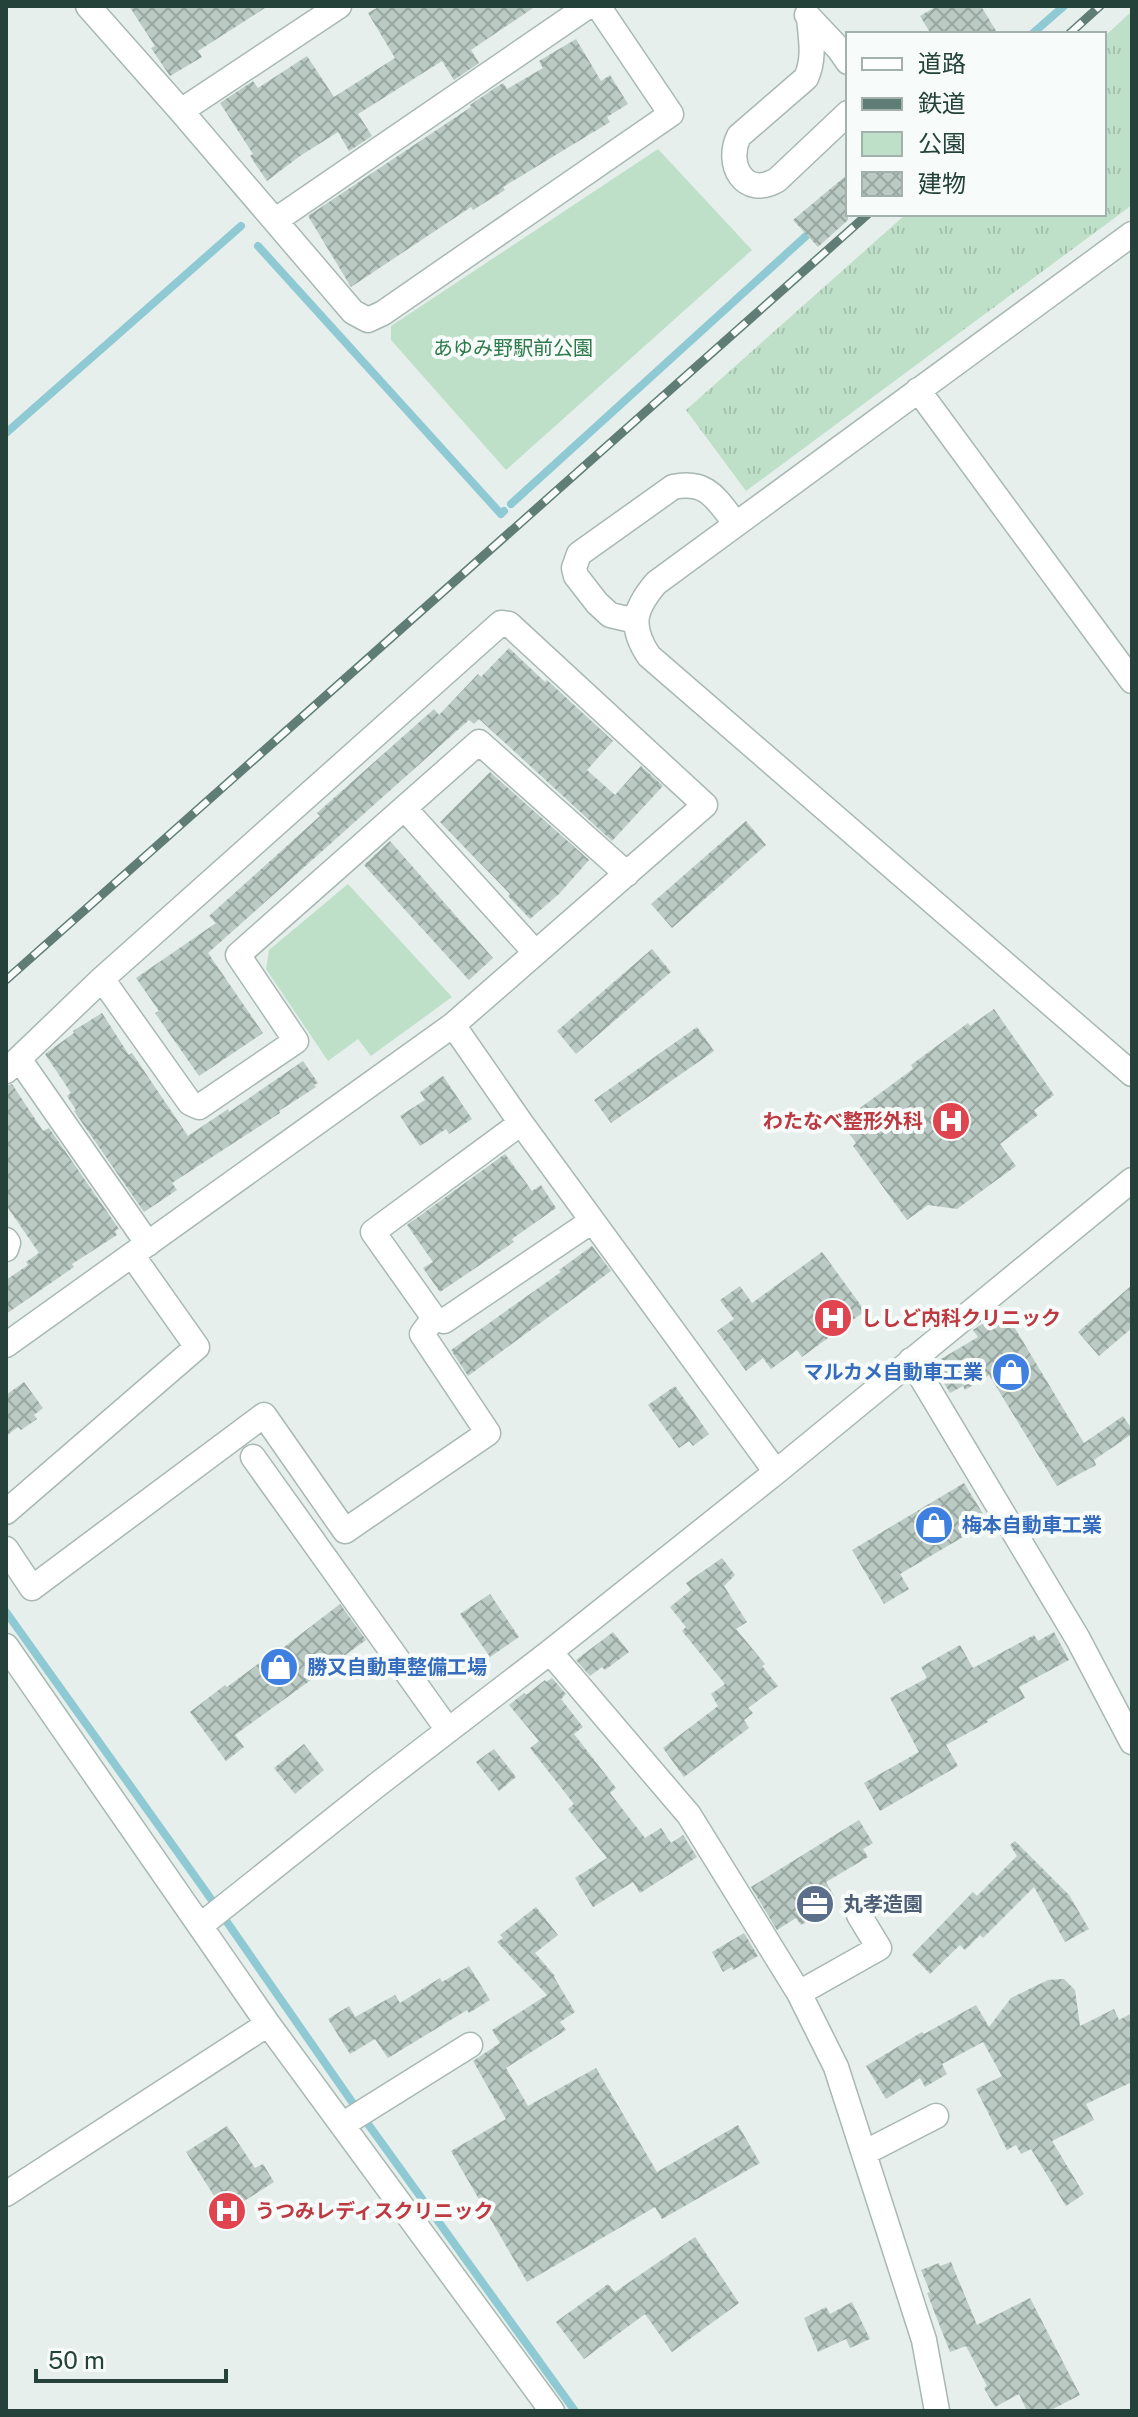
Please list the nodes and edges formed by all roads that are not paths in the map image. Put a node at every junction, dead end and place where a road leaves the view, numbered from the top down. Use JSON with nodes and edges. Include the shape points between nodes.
{"nodes":[{"id":1,"x":88,"y":6,"type":"edge"},
{"id":2,"x":339,"y":6,"type":"edge"},
{"id":3,"x":588,"y":6,"type":"edge"},
{"id":4,"x":598,"y":6,"type":"edge"},
{"id":5,"x":805,"y":12,"type":"edge"},
{"id":6,"x":846,"y":59,"type":"edge"},
{"id":7,"x":810,"y":69,"type":"junction"},
{"id":8,"x":846,"y":73,"type":"edge"},
{"id":9,"x":181,"y":111,"type":"junction"},
{"id":10,"x":846,"y":115,"type":"edge"},
{"id":11,"x":276,"y":220,"type":"junction"},
{"id":12,"x":1132,"y":234,"type":"edge"},
{"id":13,"x":918,"y":390,"type":"junction"},
{"id":14,"x":736,"y":524,"type":"junction"},
{"id":15,"x":636,"y":621,"type":"junction"},
{"id":16,"x":1132,"y":681,"type":"edge"},
{"id":17,"x":405,"y":809,"type":"junction"},
{"id":18,"x":627,"y":874,"type":"junction"},
{"id":19,"x":535,"y":952,"type":"junction"},
{"id":20,"x":102,"y":979,"type":"junction"},
{"id":21,"x":453,"y":1025,"type":"junction"},
{"id":22,"x":12,"y":1065,"type":"edge"},
{"id":23,"x":1132,"y":1074,"type":"edge"},
{"id":24,"x":521,"y":1123,"type":"junction"},
{"id":25,"x":1132,"y":1180,"type":"edge"},
{"id":26,"x":592,"y":1221,"type":"junction"},
{"id":27,"x":6,"y":1240,"type":"edge"},
{"id":28,"x":6,"y":1249,"type":"edge"},
{"id":29,"x":140,"y":1249,"type":"junction"},
{"id":30,"x":434,"y":1318,"type":"junction"},
{"id":31,"x":6,"y":1345,"type":"edge"},
{"id":32,"x":911,"y":1360,"type":"junction"},
{"id":33,"x":253,"y":1457,"type":"dead end"},
{"id":34,"x":776,"y":1472,"type":"junction"},
{"id":35,"x":6,"y":1512,"type":"edge"},
{"id":36,"x":6,"y":1549,"type":"edge"},
{"id":37,"x":6,"y":1646,"type":"edge"},
{"id":38,"x":550,"y":1652,"type":"junction"},
{"id":39,"x":448,"y":1730,"type":"junction"},
{"id":40,"x":1132,"y":1742,"type":"edge"},
{"id":41,"x":859,"y":1915,"type":"dead end"},
{"id":42,"x":200,"y":1926,"type":"junction"},
{"id":43,"x":799,"y":1993,"type":"junction"},
{"id":44,"x":268,"y":2024,"type":"junction"},
{"id":45,"x":470,"y":2045,"type":"dead end"},
{"id":46,"x":936,"y":2116,"type":"dead end"},
{"id":47,"x":342,"y":2125,"type":"junction"},
{"id":48,"x":864,"y":2153,"type":"junction"},
{"id":49,"x":6,"y":2194,"type":"edge"},
{"id":50,"x":552,"y":2411,"type":"edge"},
{"id":51,"x":937,"y":2411,"type":"edge"}],
"edges":[{"from":1,"to":9,"type":"street"},
{"from":2,"to":9,"type":"street"},
{"from":3,"to":11,"type":"street"},
{"from":4,"to":11,"type":"street","via":[[671,114],[383,313],[368,320],[353,312]]},
{"from":5,"to":6,"type":"street"},
{"from":5,"to":7,"type":"street"},
{"from":7,"to":8,"type":"street"},
{"from":7,"to":10,"type":"street","via":[[739,136],[733,156],[739,174],[751,184],[770,185]]},
{"from":9,"to":11,"type":"street"},
{"from":12,"to":13,"type":"street"},
{"from":13,"to":14,"type":"street"},
{"from":13,"to":16,"type":"street"},
{"from":14,"to":15,"type":"street","via":[[656,583],[640,602]]},
{"from":14,"to":15,"type":"street","via":[[704,488],[687,484],[673,487],[579,554],[576,576],[597,603],[610,615]]},
{"from":15,"to":23,"type":"street","via":[[638,639],[649,656]]},
{"from":17,"to":18,"type":"street","via":[[479,742]]},
{"from":17,"to":19,"type":"street"},
{"from":17,"to":20,"type":"street","via":[[238,955],[296,1041],[199,1107],[190,1103]]},
{"from":18,"to":19,"type":"street"},
{"from":18,"to":20,"type":"street","via":[[705,805],[509,624],[501,623]]},
{"from":19,"to":21,"type":"street"},
{"from":20,"to":22,"type":"street"},
{"from":21,"to":24,"type":"street"},
{"from":21,"to":29,"type":"street"},
{"from":22,"to":29,"type":"street"},
{"from":24,"to":26,"type":"street"},
{"from":24,"to":30,"type":"street","via":[[373,1232]]},
{"from":25,"to":32,"type":"street"},
{"from":26,"to":30,"type":"street","via":[[444,1321]]},
{"from":26,"to":34,"type":"street"},
{"from":27,"to":28,"type":"street"},
{"from":29,"to":31,"type":"street"},
{"from":29,"to":35,"type":"street","via":[[197,1347]]},
{"from":30,"to":36,"type":"street","via":[[422,1334],[488,1433],[345,1531],[264,1415],[32,1588]]},
{"from":32,"to":34,"type":"street"},
{"from":32,"to":40,"type":"street","via":[[1078,1639]]},
{"from":33,"to":39,"type":"street"},
{"from":34,"to":38,"type":"street"},
{"from":37,"to":42,"type":"street"},
{"from":38,"to":39,"type":"street"},
{"from":38,"to":43,"type":"street","via":[[689,1815]]},
{"from":39,"to":42,"type":"street"},
{"from":41,"to":43,"type":"street","via":[[879,1948]]},
{"from":42,"to":44,"type":"street"},
{"from":43,"to":48,"type":"street","via":[[836,2067]]},
{"from":44,"to":47,"type":"street"},
{"from":44,"to":49,"type":"street"},
{"from":45,"to":47,"type":"street"},
{"from":46,"to":48,"type":"street"},
{"from":47,"to":50,"type":"street"},
{"from":48,"to":51,"type":"street","via":[[924,2340]]}]}
